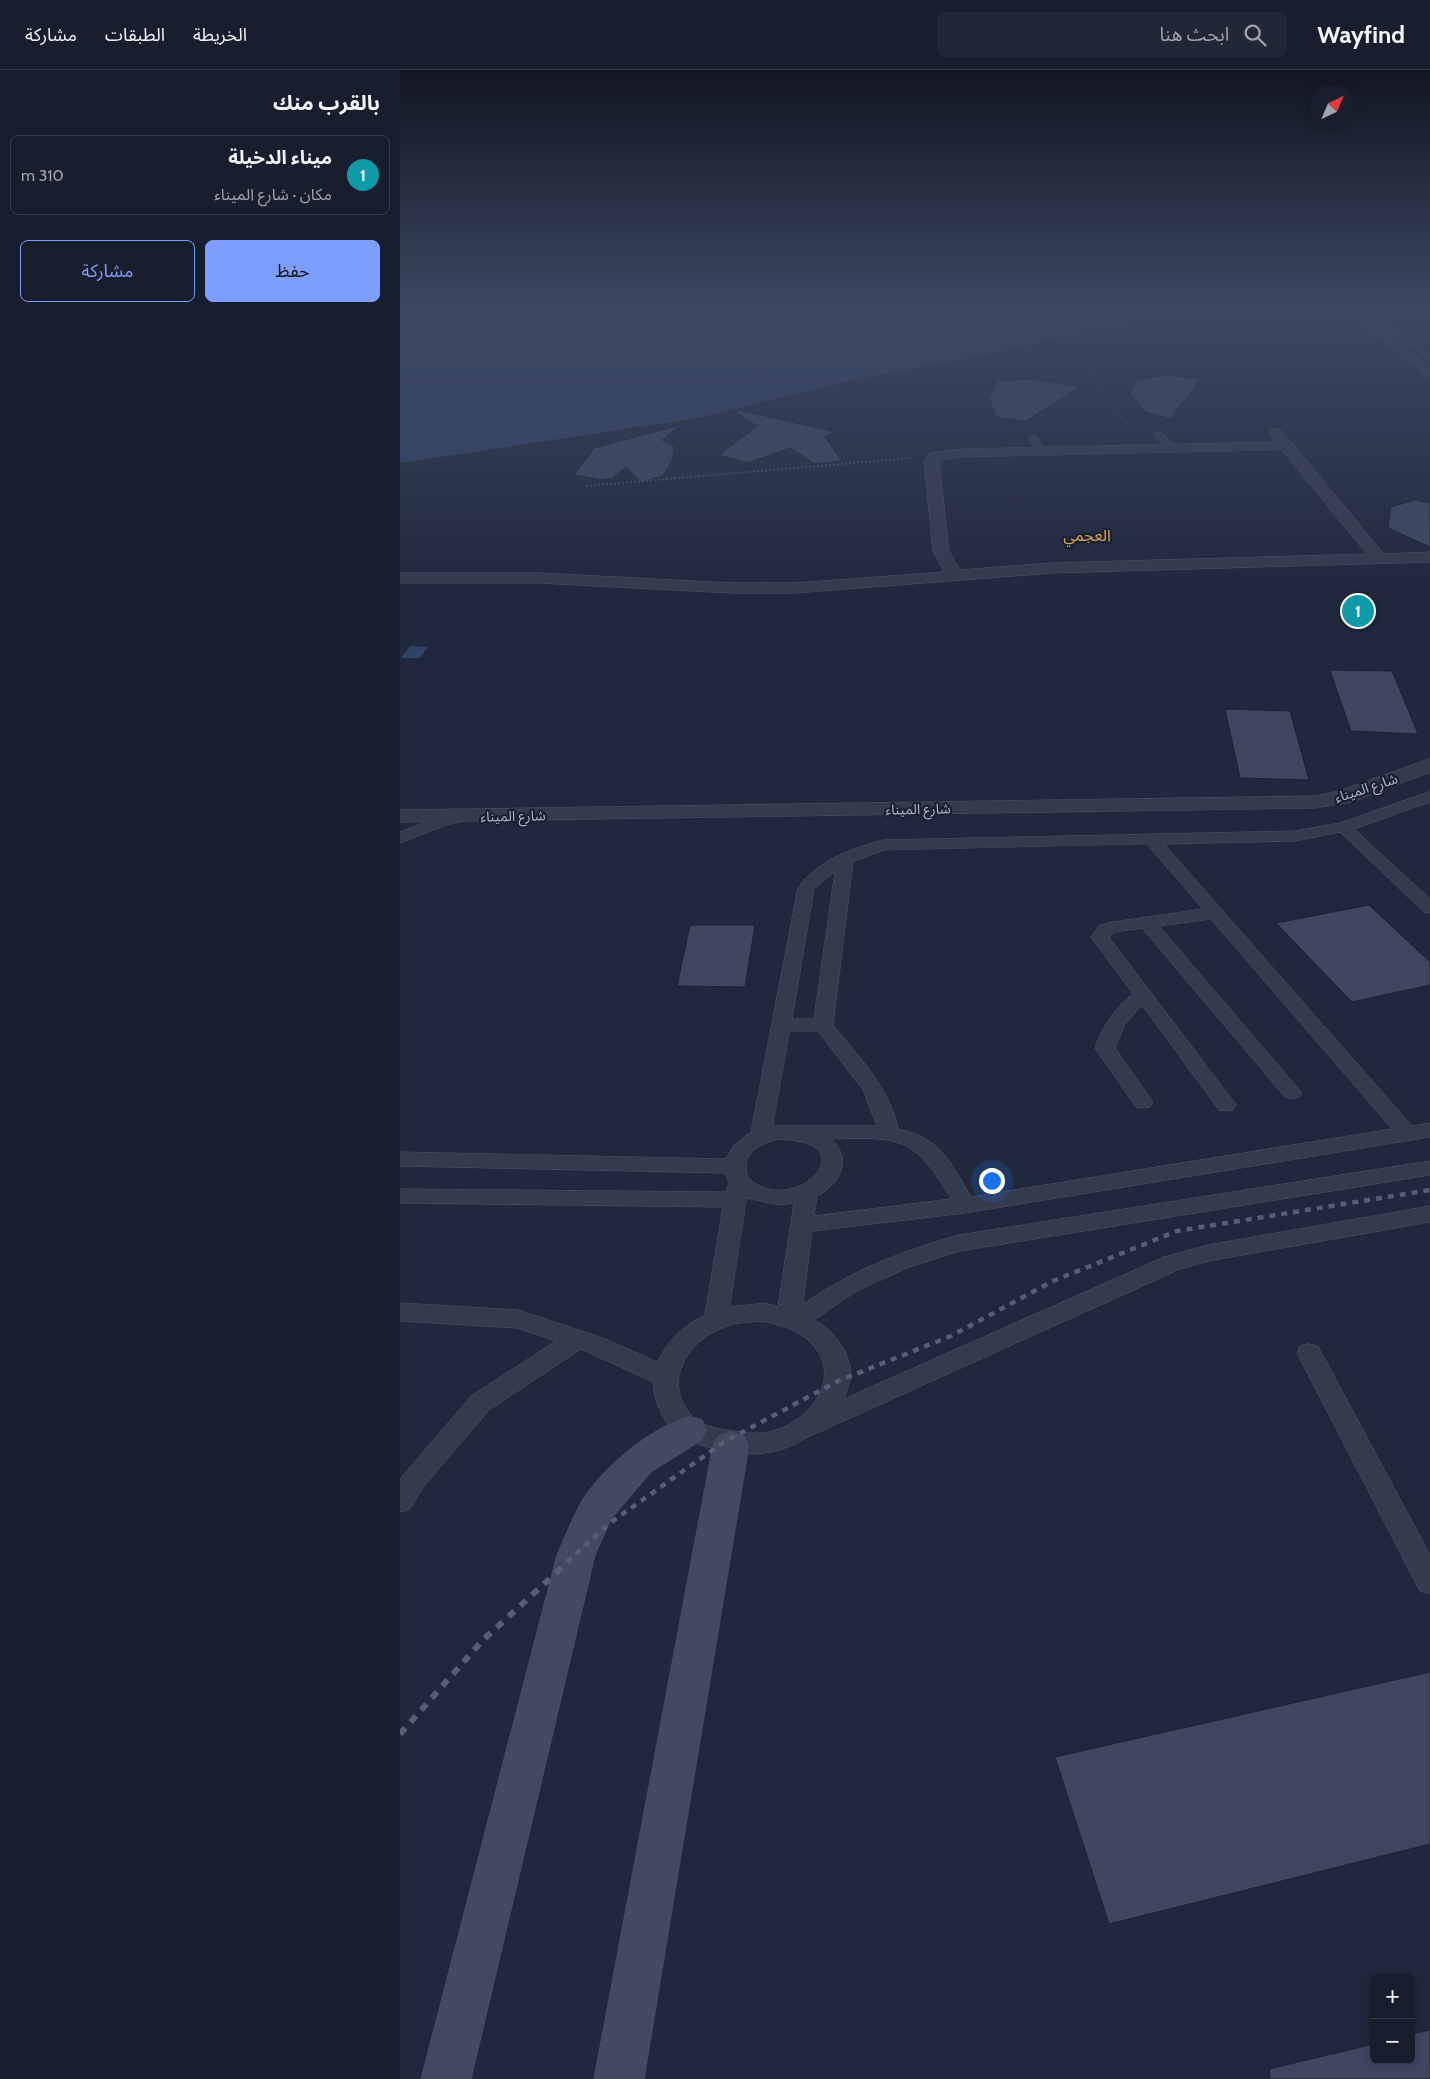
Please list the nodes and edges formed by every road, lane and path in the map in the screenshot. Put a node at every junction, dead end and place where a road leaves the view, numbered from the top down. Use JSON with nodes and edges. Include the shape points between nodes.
{"nodes":[{"id":1,"x":1114,"y":405,"type":"edge"},
{"id":2,"x":1274,"y":432,"type":"dead end"},
{"id":3,"x":1135,"y":435,"type":"dead end"},
{"id":4,"x":1159,"y":435,"type":"dead end"},
{"id":5,"x":1033,"y":438,"type":"dead end"},
{"id":6,"x":1287,"y":446,"type":"junction"},
{"id":7,"x":1171,"y":448,"type":"junction"},
{"id":8,"x":1040,"y":451,"type":"junction"},
{"id":9,"x":935,"y":456,"type":"junction"},
{"id":10,"x":586,"y":486,"type":"dead end"},
{"id":11,"x":1430,"y":557,"type":"edge"},
{"id":12,"x":1378,"y":558,"type":"junction"},
{"id":13,"x":955,"y":575,"type":"junction"},
{"id":14,"x":400,"y":578,"type":"edge"},
{"id":15,"x":1430,"y":765,"type":"edge"},
{"id":16,"x":1430,"y":796,"type":"edge"},
{"id":17,"x":400,"y":816,"type":"edge"},
{"id":18,"x":464,"y":816,"type":"junction"},
{"id":19,"x":1344,"y":827,"type":"junction"},
{"id":20,"x":400,"y":838,"type":"edge"},
{"id":21,"x":1151,"y":839,"type":"junction"},
{"id":22,"x":845,"y":858,"type":"junction"},
{"id":23,"x":1430,"y":908,"type":"edge"},
{"id":24,"x":1215,"y":913,"type":"junction"},
{"id":25,"x":1147,"y":923,"type":"junction"},
{"id":26,"x":1144,"y":994,"type":"junction"},
{"id":27,"x":780,"y":1024,"type":"junction"},
{"id":28,"x":823,"y":1025,"type":"junction"},
{"id":29,"x":1292,"y":1094,"type":"dead end"},
{"id":30,"x":1143,"y":1102,"type":"dead end"},
{"id":31,"x":1226,"y":1105,"type":"dead end"},
{"id":32,"x":1430,"y":1130,"type":"edge"},
{"id":33,"x":798,"y":1132,"type":"junction"},
{"id":34,"x":889,"y":1134,"type":"junction"},
{"id":35,"x":1407,"y":1134,"type":"junction"},
{"id":36,"x":761,"y":1136,"type":"junction"},
{"id":37,"x":400,"y":1159,"type":"edge"},
{"id":38,"x":1430,"y":1168,"type":"edge"},
{"id":39,"x":736,"y":1182,"type":"junction"},
{"id":40,"x":806,"y":1194,"type":"junction"},
{"id":41,"x":400,"y":1196,"type":"edge"},
{"id":42,"x":965,"y":1205,"type":"junction"},
{"id":43,"x":1430,"y":1214,"type":"edge"},
{"id":44,"x":802,"y":1225,"type":"junction"},
{"id":45,"x":400,"y":1312,"type":"edge"},
{"id":46,"x":793,"y":1318,"type":"junction"},
{"id":47,"x":716,"y":1320,"type":"junction"},
{"id":48,"x":578,"y":1339,"type":"junction"},
{"id":49,"x":1309,"y":1353,"type":"dead end"},
{"id":50,"x":665,"y":1377,"type":"junction"},
{"id":51,"x":805,"y":1428,"type":"junction"},
{"id":52,"x":689,"y":1430,"type":"junction"},
{"id":53,"x":731,"y":1445,"type":"junction"},
{"id":54,"x":400,"y":1501,"type":"edge"},
{"id":55,"x":1430,"y":1582,"type":"edge"},
{"id":56,"x":446,"y":2079,"type":"edge"},
{"id":57,"x":619,"y":2079,"type":"edge"}],
"edges":[{"from":1,"to":3,"type":"path"},
{"from":2,"to":6,"type":"street"},
{"from":4,"to":7,"type":"lane"},
{"from":5,"to":8,"type":"lane"},
{"from":6,"to":7,"type":"street"},
{"from":6,"to":12,"type":"street"},
{"from":7,"to":8,"type":"street"},
{"from":8,"to":9,"type":"street"},
{"from":9,"to":10,"type":"path"},
{"from":9,"to":13,"type":"street","via":[[931,460],[941,551]]},
{"from":11,"to":12,"type":"street"},
{"from":12,"to":13,"type":"street"},
{"from":13,"to":14,"type":"street","via":[[771,589],[498,577]]},
{"from":15,"to":18,"type":"street","name":"شارع الميناء","via":[[1344,797],[1315,802]]},
{"from":16,"to":19,"type":"lane"},
{"from":17,"to":18,"type":"street","name":"شارع الميناء"},
{"from":18,"to":20,"type":"lane"},
{"from":19,"to":21,"type":"lane","via":[[1295,836]]},
{"from":19,"to":23,"type":"lane"},
{"from":21,"to":22,"type":"lane","via":[[883,845]]},
{"from":21,"to":24,"type":"lane"},
{"from":22,"to":27,"type":"lane","via":[[822,872],[806,888]]},
{"from":22,"to":28,"type":"lane"},
{"from":24,"to":25,"type":"lane"},
{"from":24,"to":35,"type":"lane"},
{"from":25,"to":26,"type":"lane","via":[[1106,929],[1100,937]]},
{"from":25,"to":29,"type":"lane"},
{"from":26,"to":30,"type":"lane","via":[[1124,1009],[1111,1027],[1105,1048]]},
{"from":26,"to":31,"type":"lane"},
{"from":27,"to":28,"type":"lane"},
{"from":27,"to":36,"type":"lane"},
{"from":28,"to":34,"type":"lane","via":[[880,1100]]},
{"from":32,"to":35,"type":"lane"},
{"from":33,"to":34,"type":"lane"},
{"from":33,"to":36,"type":"lane"},
{"from":33,"to":40,"type":"lane","via":[[825,1144],[834,1165],[830,1177]]},
{"from":34,"to":42,"type":"lane","via":[[912,1139],[930,1150]]},
{"from":35,"to":42,"type":"lane"},
{"from":36,"to":39,"type":"lane","via":[[737,1154]]},
{"from":37,"to":39,"type":"lane"},
{"from":38,"to":46,"type":"lane","via":[[959,1242],[902,1261],[847,1286]]},
{"from":39,"to":40,"type":"lane","via":[[768,1197]]},
{"from":39,"to":41,"type":"lane"},
{"from":39,"to":47,"type":"lane"},
{"from":40,"to":44,"type":"lane"},
{"from":42,"to":44,"type":"lane"},
{"from":43,"to":51,"type":"lane","via":[[1208,1253],[1172,1263]]},
{"from":44,"to":46,"type":"lane"},
{"from":45,"to":48,"type":"lane","via":[[518,1319]]},
{"from":46,"to":47,"type":"lane","via":[[765,1312],[740,1313]]},
{"from":46,"to":51,"type":"lane","via":[[818,1332],[832,1348],[839,1369],[836,1390],[825,1411]]},
{"from":47,"to":50,"type":"lane","via":[[681,1343],[670,1359]]},
{"from":48,"to":50,"type":"lane"},
{"from":48,"to":54,"type":"lane","via":[[480,1403],[415,1478]]},
{"from":49,"to":55,"type":"lane"},
{"from":50,"to":52,"type":"lane","via":[[665,1396],[674,1415]]},
{"from":51,"to":53,"type":"lane","via":[[783,1440]]},
{"from":52,"to":53,"type":"lane"},
{"from":52,"to":56,"type":"street","via":[[638,1462],[597,1509],[576,1555]]},
{"from":53,"to":57,"type":"street"}]}
